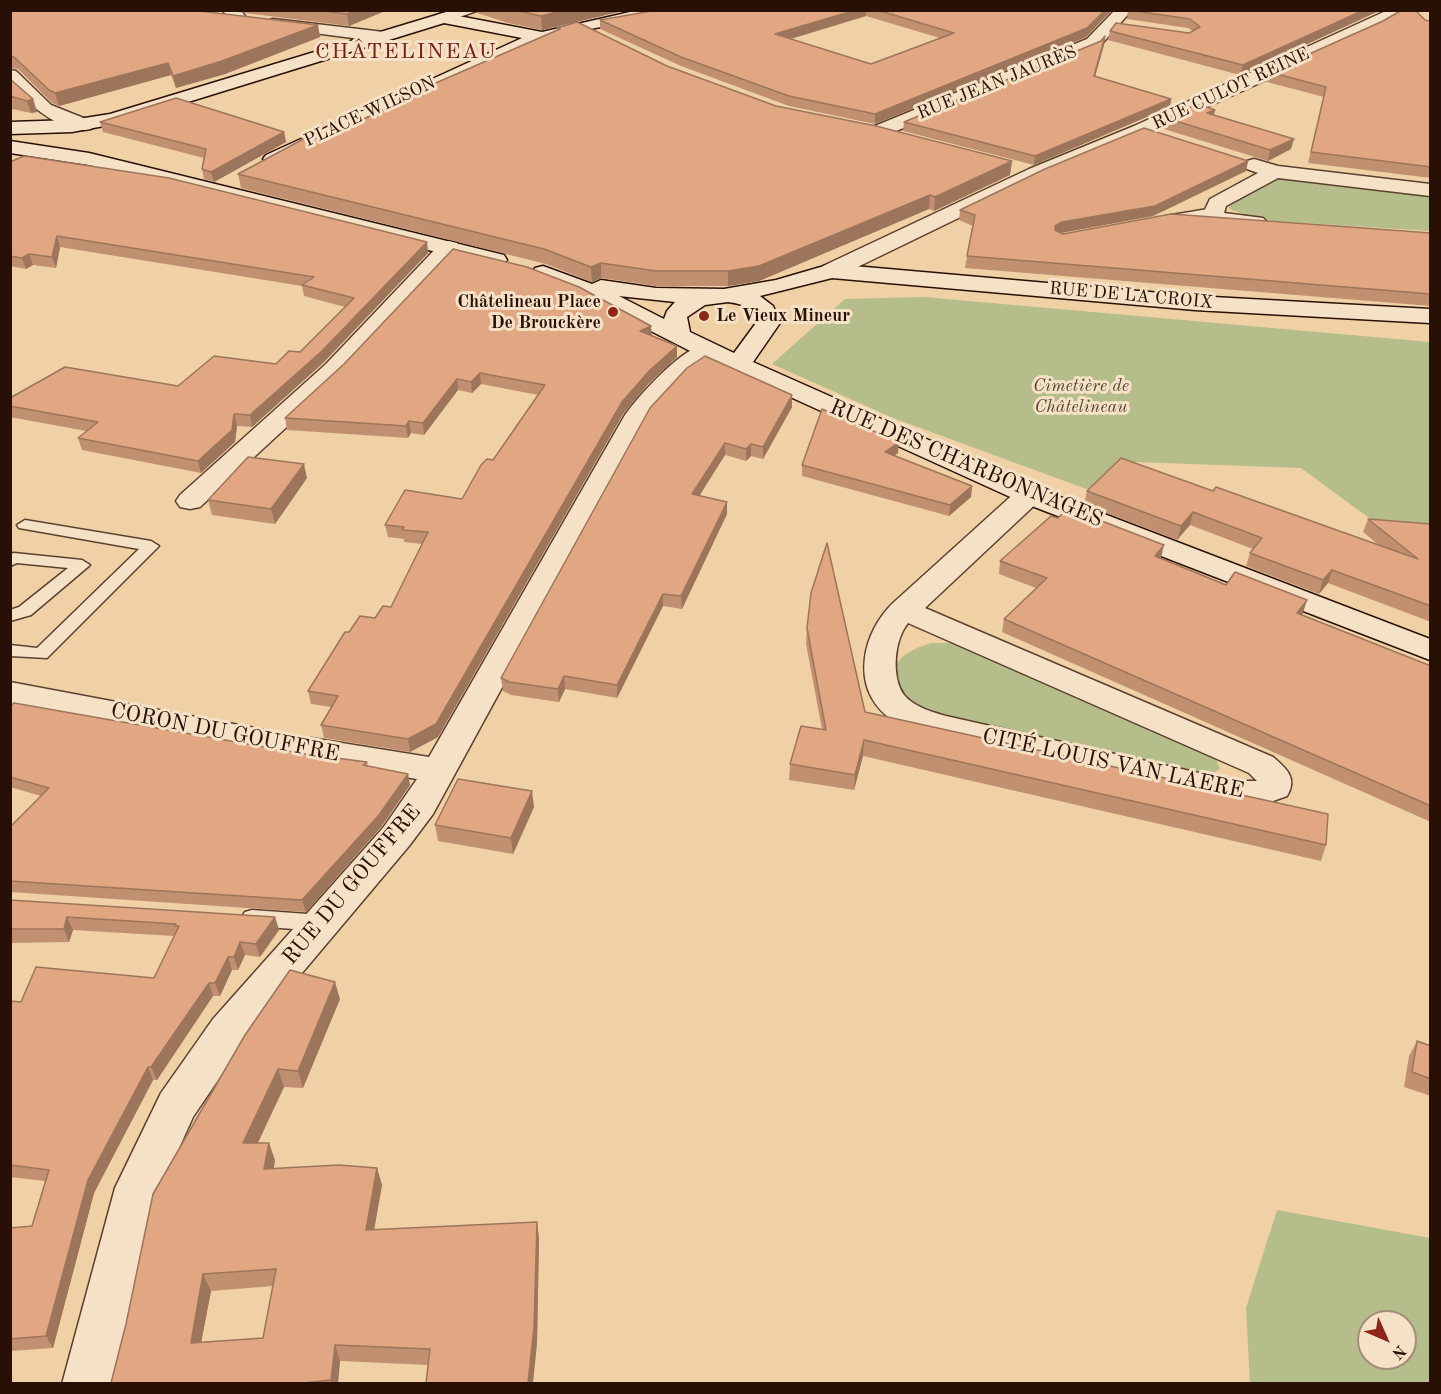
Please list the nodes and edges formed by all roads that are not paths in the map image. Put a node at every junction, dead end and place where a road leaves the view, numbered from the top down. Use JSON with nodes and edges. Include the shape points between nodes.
{"nodes":[{"id":1,"x":471,"y":10,"type":"edge"},
{"id":2,"x":1124,"y":10,"type":"edge"},
{"id":3,"x":660,"y":11,"type":"edge"},
{"id":4,"x":1411,"y":12,"type":"edge"},
{"id":5,"x":230,"y":16,"type":"edge"},
{"id":6,"x":443,"y":18,"type":"junction"},
{"id":7,"x":1112,"y":24,"type":"junction"},
{"id":8,"x":577,"y":27,"type":"junction"},
{"id":9,"x":1134,"y":27,"type":"edge"},
{"id":10,"x":540,"y":36,"type":"junction"},
{"id":11,"x":384,"y":37,"type":"junction"},
{"id":12,"x":600,"y":38,"type":"edge"},
{"id":13,"x":10,"y":75,"type":"edge"},
{"id":14,"x":84,"y":124,"type":"junction"},
{"id":15,"x":23,"y":129,"type":"edge"},
{"id":16,"x":1141,"y":130,"type":"junction"},
{"id":17,"x":1163,"y":137,"type":"edge"},
{"id":18,"x":911,"y":141,"type":"edge"},
{"id":19,"x":10,"y":147,"type":"edge"},
{"id":20,"x":1231,"y":158,"type":"edge"},
{"id":21,"x":89,"y":159,"type":"junction"},
{"id":22,"x":1004,"y":165,"type":"edge"},
{"id":23,"x":260,"y":167,"type":"edge"},
{"id":24,"x":1275,"y":172,"type":"junction"},
{"id":25,"x":1036,"y":173,"type":"junction"},
{"id":26,"x":239,"y":179,"type":"dead end"},
{"id":27,"x":1431,"y":190,"type":"edge"},
{"id":28,"x":217,"y":191,"type":"junction"},
{"id":29,"x":1214,"y":211,"type":"junction"},
{"id":30,"x":1152,"y":223,"type":"edge"},
{"id":31,"x":1281,"y":224,"type":"edge"},
{"id":32,"x":449,"y":248,"type":"junction"},
{"id":33,"x":831,"y":271,"type":"junction"},
{"id":34,"x":566,"y":283,"type":"junction"},
{"id":35,"x":718,"y":296,"type":"junction"},
{"id":36,"x":1431,"y":316,"type":"edge"},
{"id":37,"x":768,"y":323,"type":"junction"},
{"id":38,"x":679,"y":336,"type":"junction"},
{"id":39,"x":707,"y":350,"type":"junction"},
{"id":40,"x":737,"y":363,"type":"junction"},
{"id":41,"x":1029,"y":495,"type":"junction"},
{"id":42,"x":190,"y":501,"type":"dead end"},
{"id":43,"x":25,"y":525,"type":"dead end"},
{"id":44,"x":10,"y":561,"type":"edge"},
{"id":45,"x":904,"y":610,"type":"junction"},
{"id":46,"x":10,"y":616,"type":"edge"},
{"id":47,"x":10,"y":650,"type":"edge"},
{"id":48,"x":1431,"y":650,"type":"edge"},
{"id":49,"x":10,"y":693,"type":"edge"},
{"id":50,"x":439,"y":771,"type":"junction"},
{"id":51,"x":232,"y":916,"type":"edge"},
{"id":52,"x":322,"y":923,"type":"junction"},
{"id":53,"x":86,"y":1383,"type":"edge"}],
"edges":[{"from":1,"to":6,"type":"street"},
{"from":2,"to":7,"type":"street","name":"RUE JEAN JAURÈS"},
{"from":3,"to":8,"type":"street","name":"PLACE WILSON"},
{"from":4,"to":16,"type":"street","name":"RUE CULOT REINE"},
{"from":5,"to":11,"type":"street"},
{"from":6,"to":10,"type":"street"},
{"from":6,"to":11,"type":"street"},
{"from":7,"to":9,"type":"street"},
{"from":7,"to":18,"type":"street","name":"RUE JEAN JAURÈS","via":[[1093,43],[871,131]]},
{"from":8,"to":10,"type":"street","name":"PLACE WILSON"},
{"from":8,"to":12,"type":"street"},
{"from":10,"to":23,"type":"street","name":"PLACE WILSON","via":[[433,82]]},
{"from":11,"to":14,"type":"street","via":[[113,119]]},
{"from":13,"to":14,"type":"street","via":[[45,109]]},
{"from":14,"to":15,"type":"street"},
{"from":15,"to":19,"type":"street","via":[[33,142]]},
{"from":15,"to":21,"type":"street"},
{"from":16,"to":17,"type":"street"},
{"from":16,"to":25,"type":"street","name":"RUE CULOT REINE"},
{"from":19,"to":21,"type":"street"},
{"from":20,"to":24,"type":"street"},
{"from":21,"to":28,"type":"street"},
{"from":22,"to":25,"type":"street"},
{"from":24,"to":27,"type":"street"},
{"from":24,"to":29,"type":"street","via":[[1217,203]]},
{"from":25,"to":33,"type":"street","name":"RUE CULOT REINE"},
{"from":26,"to":28,"type":"street"},
{"from":28,"to":32,"type":"street"},
{"from":29,"to":30,"type":"lane"},
{"from":29,"to":31,"type":"street","via":[[1212,219]]},
{"from":32,"to":34,"type":"street"},
{"from":32,"to":42,"type":"street","via":[[335,369]]},
{"from":33,"to":35,"type":"street","via":[[779,286]]},
{"from":33,"to":36,"type":"street","name":"RUE DE LA CROIX","via":[[1195,303]]},
{"from":33,"to":37,"type":"street"},
{"from":34,"to":35,"type":"street","via":[[656,295]]},
{"from":34,"to":38,"type":"street"},
{"from":35,"to":37,"type":"street","via":[[758,305],[767,314]]},
{"from":35,"to":38,"type":"street","via":[[698,298],[677,313]]},
{"from":37,"to":40,"type":"street"},
{"from":38,"to":39,"type":"street"},
{"from":39,"to":40,"type":"street","name":"RUE DES CHARBONNAGES"},
{"from":39,"to":50,"type":"street","name":"RUE DU GOUFFRE","via":[[677,372],[638,415]]},
{"from":40,"to":41,"type":"street","name":"RUE DES CHARBONNAGES"},
{"from":41,"to":45,"type":"street"},
{"from":41,"to":48,"type":"street","name":"RUE DES CHARBONNAGES"},
{"from":43,"to":47,"type":"lane","via":[[151,546],[41,654]]},
{"from":44,"to":46,"type":"lane","via":[[14,558],[82,565],[25,611]]},
{"from":45,"to":45,"type":"street","name":"CITÉ LOUIS VAN LAERE","via":[[888,628],[880,658],[883,685],[892,703],[908,715],[939,726],[1246,795],[1265,793],[1275,787],[1274,777],[1261,765]]},
{"from":49,"to":50,"type":"street","name":"CORON DU GOUFFRE"},
{"from":50,"to":52,"type":"street","name":"RUE DU GOUFFRE","via":[[396,837]]},
{"from":51,"to":52,"type":"lane"},
{"from":52,"to":53,"type":"street","name":"RUE DU GOUFFRE","via":[[228,1031],[176,1106],[138,1188]]}]}
